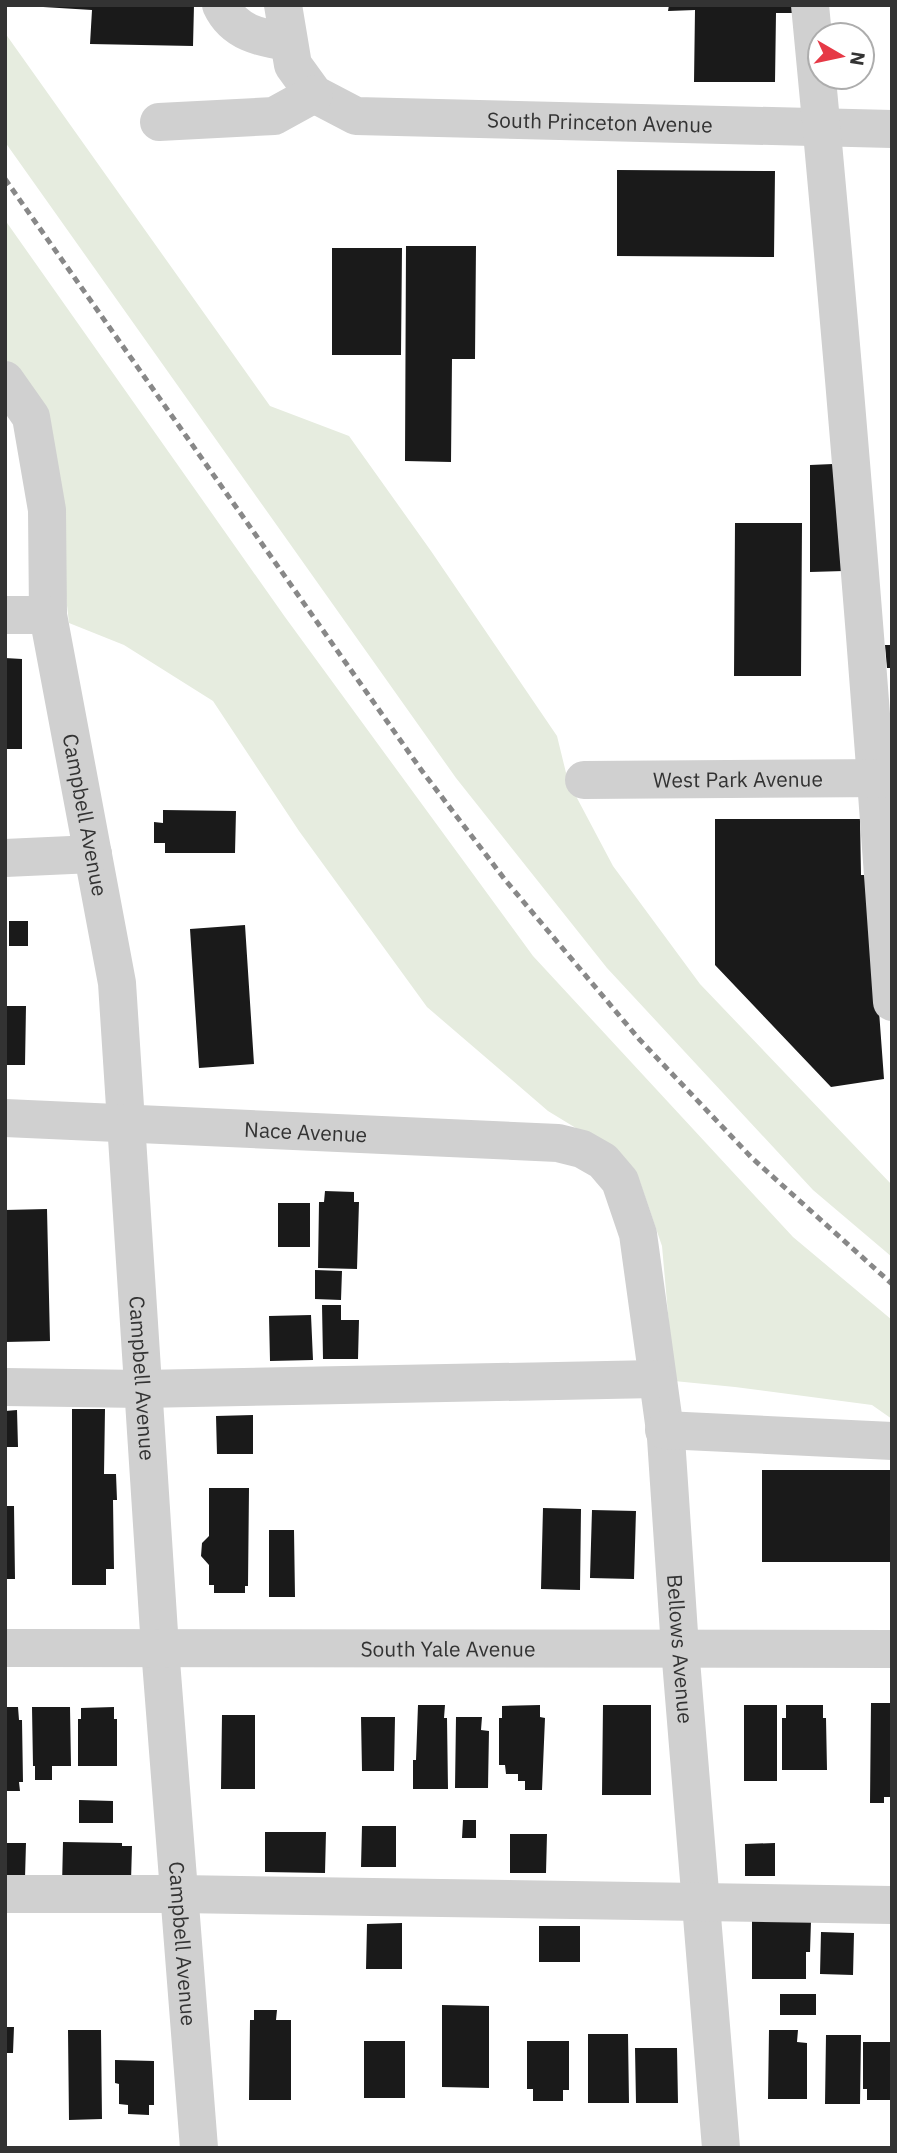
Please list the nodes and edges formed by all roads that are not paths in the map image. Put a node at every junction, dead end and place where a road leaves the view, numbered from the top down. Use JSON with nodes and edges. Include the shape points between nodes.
{"nodes":[{"id":1,"x":221,"y":5,"type":"edge"},
{"id":2,"x":810,"y":5,"type":"edge"},
{"id":3,"x":286,"y":23,"type":"edge"},
{"id":4,"x":314,"y":94,"type":"junction"},
{"id":5,"x":159,"y":122,"type":"dead end"},
{"id":6,"x":822,"y":128,"type":"junction"},
{"id":7,"x":892,"y":129,"type":"edge"},
{"id":8,"x":5,"y":380,"type":"edge"},
{"id":9,"x":5,"y":615,"type":"edge"},
{"id":10,"x":48,"y":615,"type":"junction"},
{"id":11,"x":884,"y":778,"type":"edge"},
{"id":12,"x":584,"y":780,"type":"dead end"},
{"id":13,"x":93,"y":853,"type":"junction"},
{"id":14,"x":5,"y":858,"type":"edge"},
{"id":15,"x":892,"y":1002,"type":"edge"},
{"id":16,"x":5,"y":1118,"type":"edge"},
{"id":17,"x":126,"y":1124,"type":"junction"},
{"id":18,"x":604,"y":1161,"type":"joint"},
{"id":19,"x":656,"y":1379,"type":"junction"},
{"id":20,"x":5,"y":1387,"type":"edge"},
{"id":21,"x":142,"y":1389,"type":"junction"},
{"id":22,"x":664,"y":1430,"type":"junction"},
{"id":23,"x":892,"y":1441,"type":"edge"},
{"id":24,"x":5,"y":1648,"type":"edge"},
{"id":25,"x":160,"y":1648,"type":"junction"},
{"id":26,"x":680,"y":1648,"type":"junction"},
{"id":27,"x":892,"y":1649,"type":"edge"},
{"id":28,"x":5,"y":1894,"type":"edge"},
{"id":29,"x":179,"y":1894,"type":"junction"},
{"id":30,"x":702,"y":1903,"type":"junction"},
{"id":31,"x":892,"y":1905,"type":"edge"},
{"id":32,"x":199,"y":2148,"type":"edge"},
{"id":33,"x":721,"y":2148,"type":"edge"}],
"edges":[{"from":1,"to":3,"type":"street","via":[[227,17],[256,37]]},
{"from":2,"to":6,"type":"street"},
{"from":3,"to":4,"type":"street","via":[[293,65]]},
{"from":4,"to":5,"type":"street","via":[[274,116]]},
{"from":4,"to":6,"type":"street","name":"South Princeton Avenue","via":[[356,116]]},
{"from":6,"to":7,"type":"street","name":"South Princeton Avenue"},
{"from":6,"to":11,"type":"street"},
{"from":8,"to":10,"type":"street","name":"Campbell Avenue","via":[[31,417],[47,510]]},
{"from":9,"to":10,"type":"street"},
{"from":10,"to":13,"type":"street","name":"Campbell Avenue"},
{"from":11,"to":12,"type":"street","name":"West Park Avenue"},
{"from":11,"to":15,"type":"street"},
{"from":13,"to":14,"type":"street"},
{"from":13,"to":17,"type":"street","name":"Campbell Avenue","via":[[117,983]]},
{"from":16,"to":17,"type":"street","name":"Nace Avenue"},
{"from":17,"to":18,"type":"street","name":"Nace Avenue","via":[[558,1143]]},
{"from":17,"to":21,"type":"street","name":"Campbell Avenue"},
{"from":18,"to":19,"type":"street","name":"Bellows Avenue","via":[[620,1181],[638,1234]]},
{"from":19,"to":21,"type":"street"},
{"from":19,"to":22,"type":"street","name":"Bellows Avenue"},
{"from":20,"to":21,"type":"street"},
{"from":21,"to":25,"type":"street","name":"Campbell Avenue"},
{"from":22,"to":23,"type":"street"},
{"from":22,"to":26,"type":"street","name":"Bellows Avenue"},
{"from":24,"to":25,"type":"street","name":"South Yale Avenue"},
{"from":25,"to":26,"type":"street","name":"South Yale Avenue"},
{"from":25,"to":29,"type":"street","name":"Campbell Avenue"},
{"from":26,"to":27,"type":"street","name":"South Yale Avenue"},
{"from":26,"to":30,"type":"street","name":"Bellows Avenue"},
{"from":28,"to":29,"type":"street"},
{"from":29,"to":30,"type":"street"},
{"from":29,"to":32,"type":"street","name":"Campbell Avenue"},
{"from":30,"to":31,"type":"street"},
{"from":30,"to":33,"type":"street","name":"Bellows Avenue"}]}
